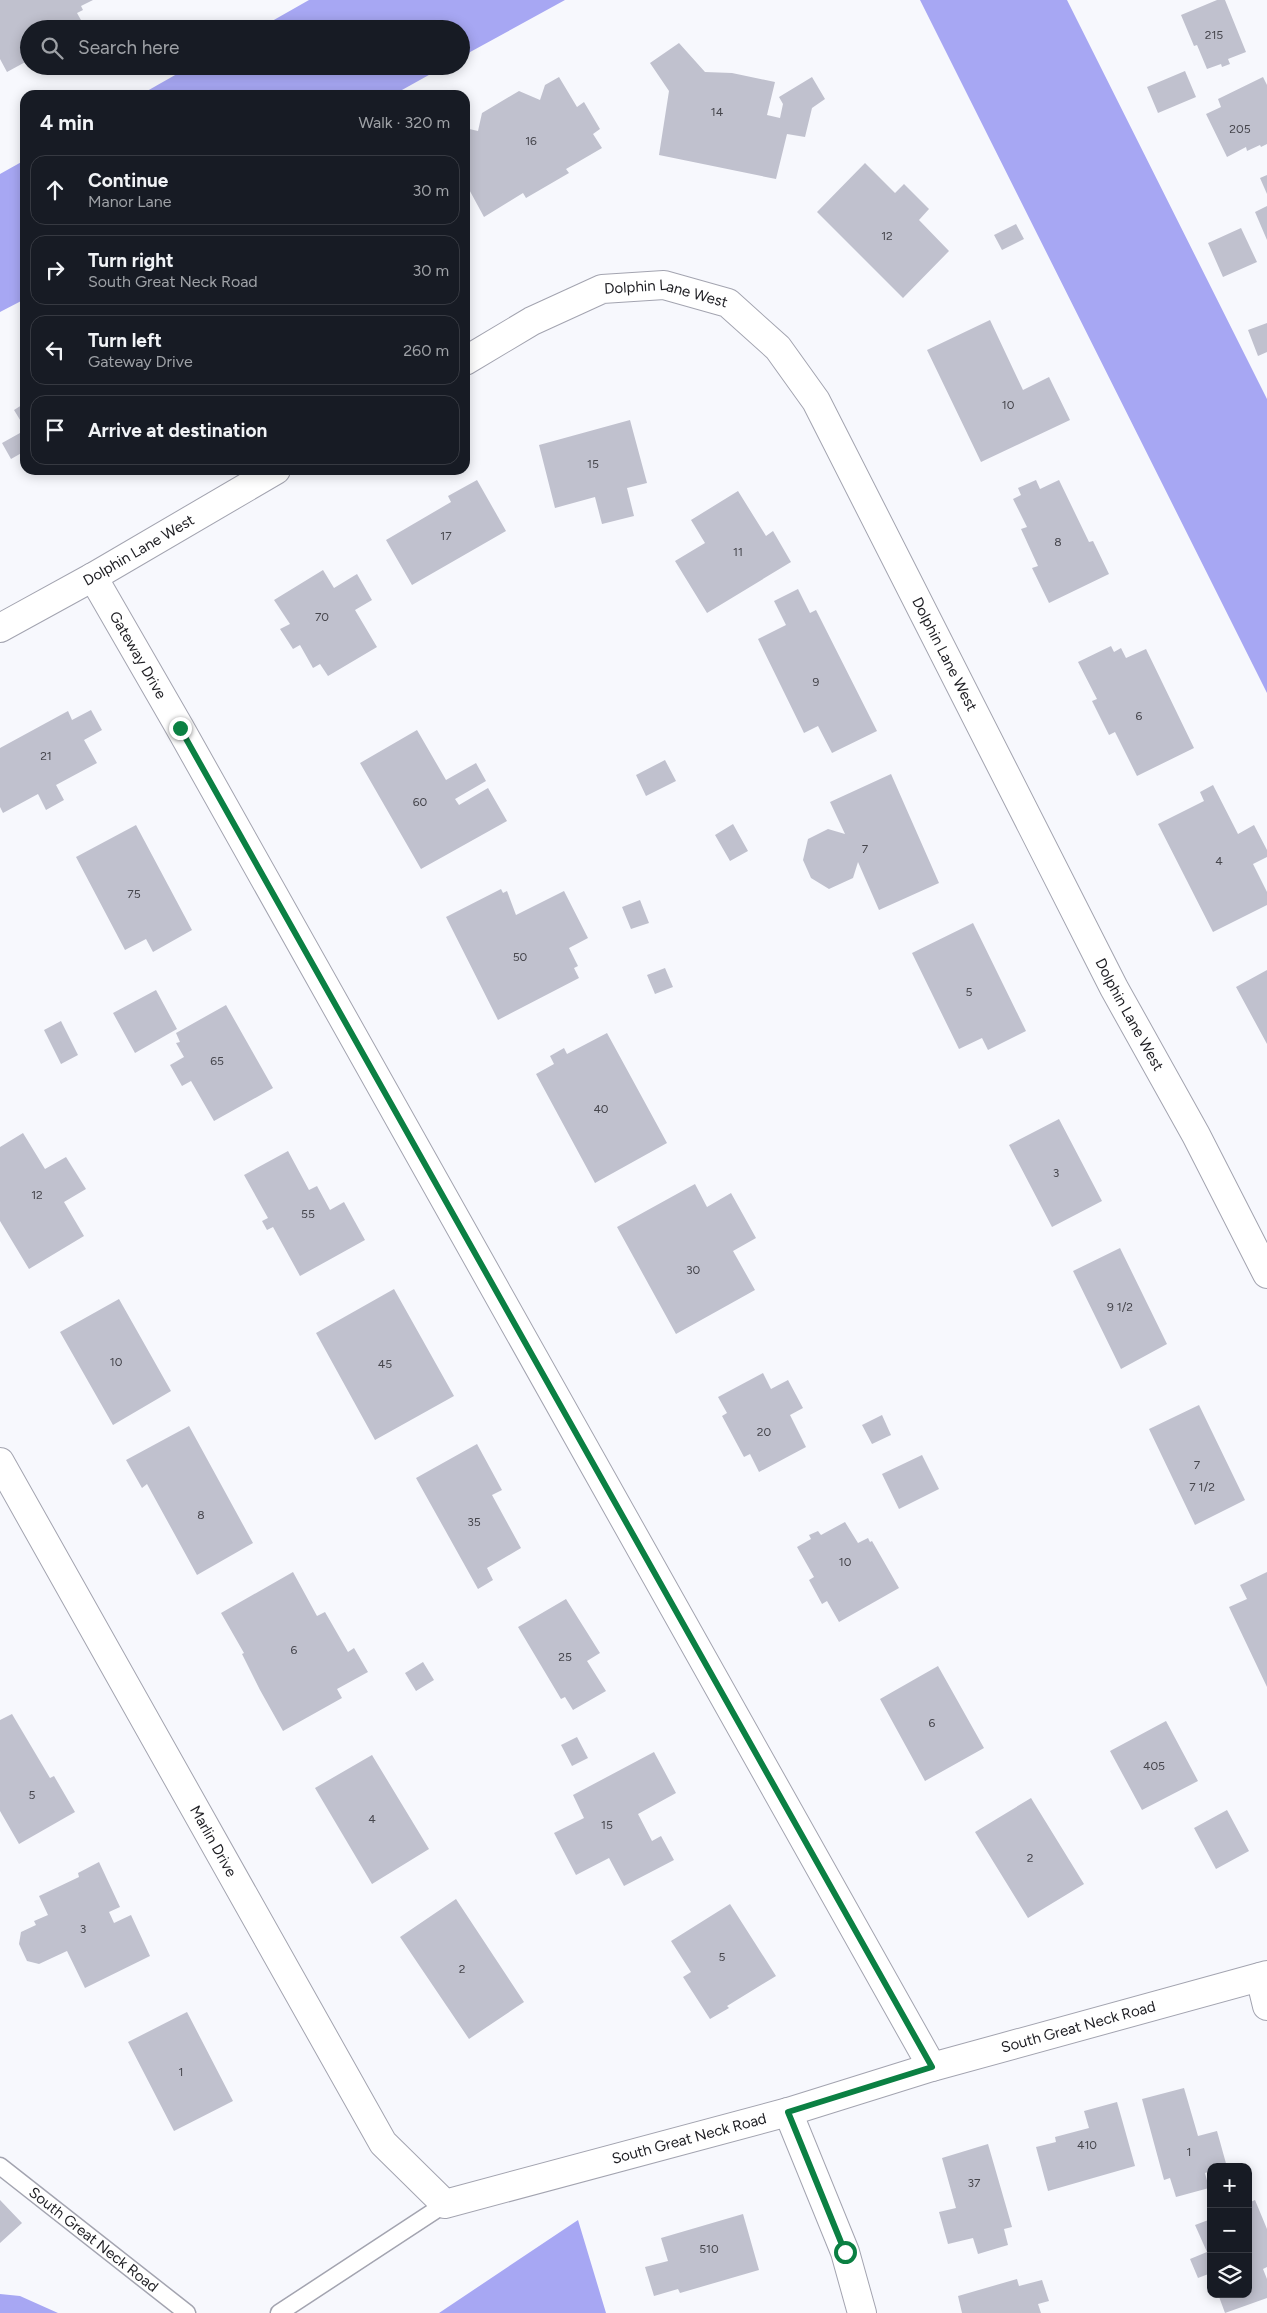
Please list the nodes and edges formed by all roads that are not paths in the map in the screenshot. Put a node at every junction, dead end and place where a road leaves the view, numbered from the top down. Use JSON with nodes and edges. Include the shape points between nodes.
{"nodes":[{"id":1,"x":470,"y":357,"type":"edge"},
{"id":2,"x":267,"y":475,"type":"edge"},
{"id":3,"x":92,"y":577,"type":"junction"},
{"id":4,"x":0,"y":628,"type":"edge"},
{"id":5,"x":1267,"y":1274,"type":"edge"},
{"id":6,"x":0,"y":1462,"type":"edge"},
{"id":7,"x":1264,"y":1976,"type":"edge"},
{"id":8,"x":1267,"y":2006,"type":"edge"},
{"id":9,"x":932,"y":2067,"type":"junction"},
{"id":10,"x":788,"y":2112,"type":"junction"},
{"id":11,"x":0,"y":2166,"type":"edge"},
{"id":12,"x":445,"y":2204,"type":"junction"},
{"id":13,"x":187,"y":2313,"type":"edge"},
{"id":14,"x":279,"y":2313,"type":"edge"},
{"id":15,"x":862,"y":2313,"type":"edge"}],
"edges":[{"from":1,"to":5,"type":"street","name":"Dolphin Lane West","via":[[602,288],[664,285],[728,303],[778,348],[816,401],[1114,988],[1196,1135]]},
{"from":2,"to":3,"type":"street","name":"Dolphin Lane West"},
{"from":3,"to":4,"type":"street","name":"Dolphin Lane West"},
{"from":3,"to":9,"type":"street","name":"Gateway Drive","via":[[180,728]]},
{"from":6,"to":12,"type":"street","name":"Marlin Drive","via":[[383,2143]]},
{"from":7,"to":8,"type":"street"},
{"from":7,"to":9,"type":"street","name":"South Great Neck Road"},
{"from":9,"to":10,"type":"street","name":"South Great Neck Road"},
{"from":10,"to":12,"type":"street","name":"South Great Neck Road"},
{"from":10,"to":15,"type":"street","via":[[845,2252]]},
{"from":11,"to":13,"type":"lane","name":"South Great Neck Road"},
{"from":12,"to":14,"type":"lane","name":"South Great Neck Road"}]}
